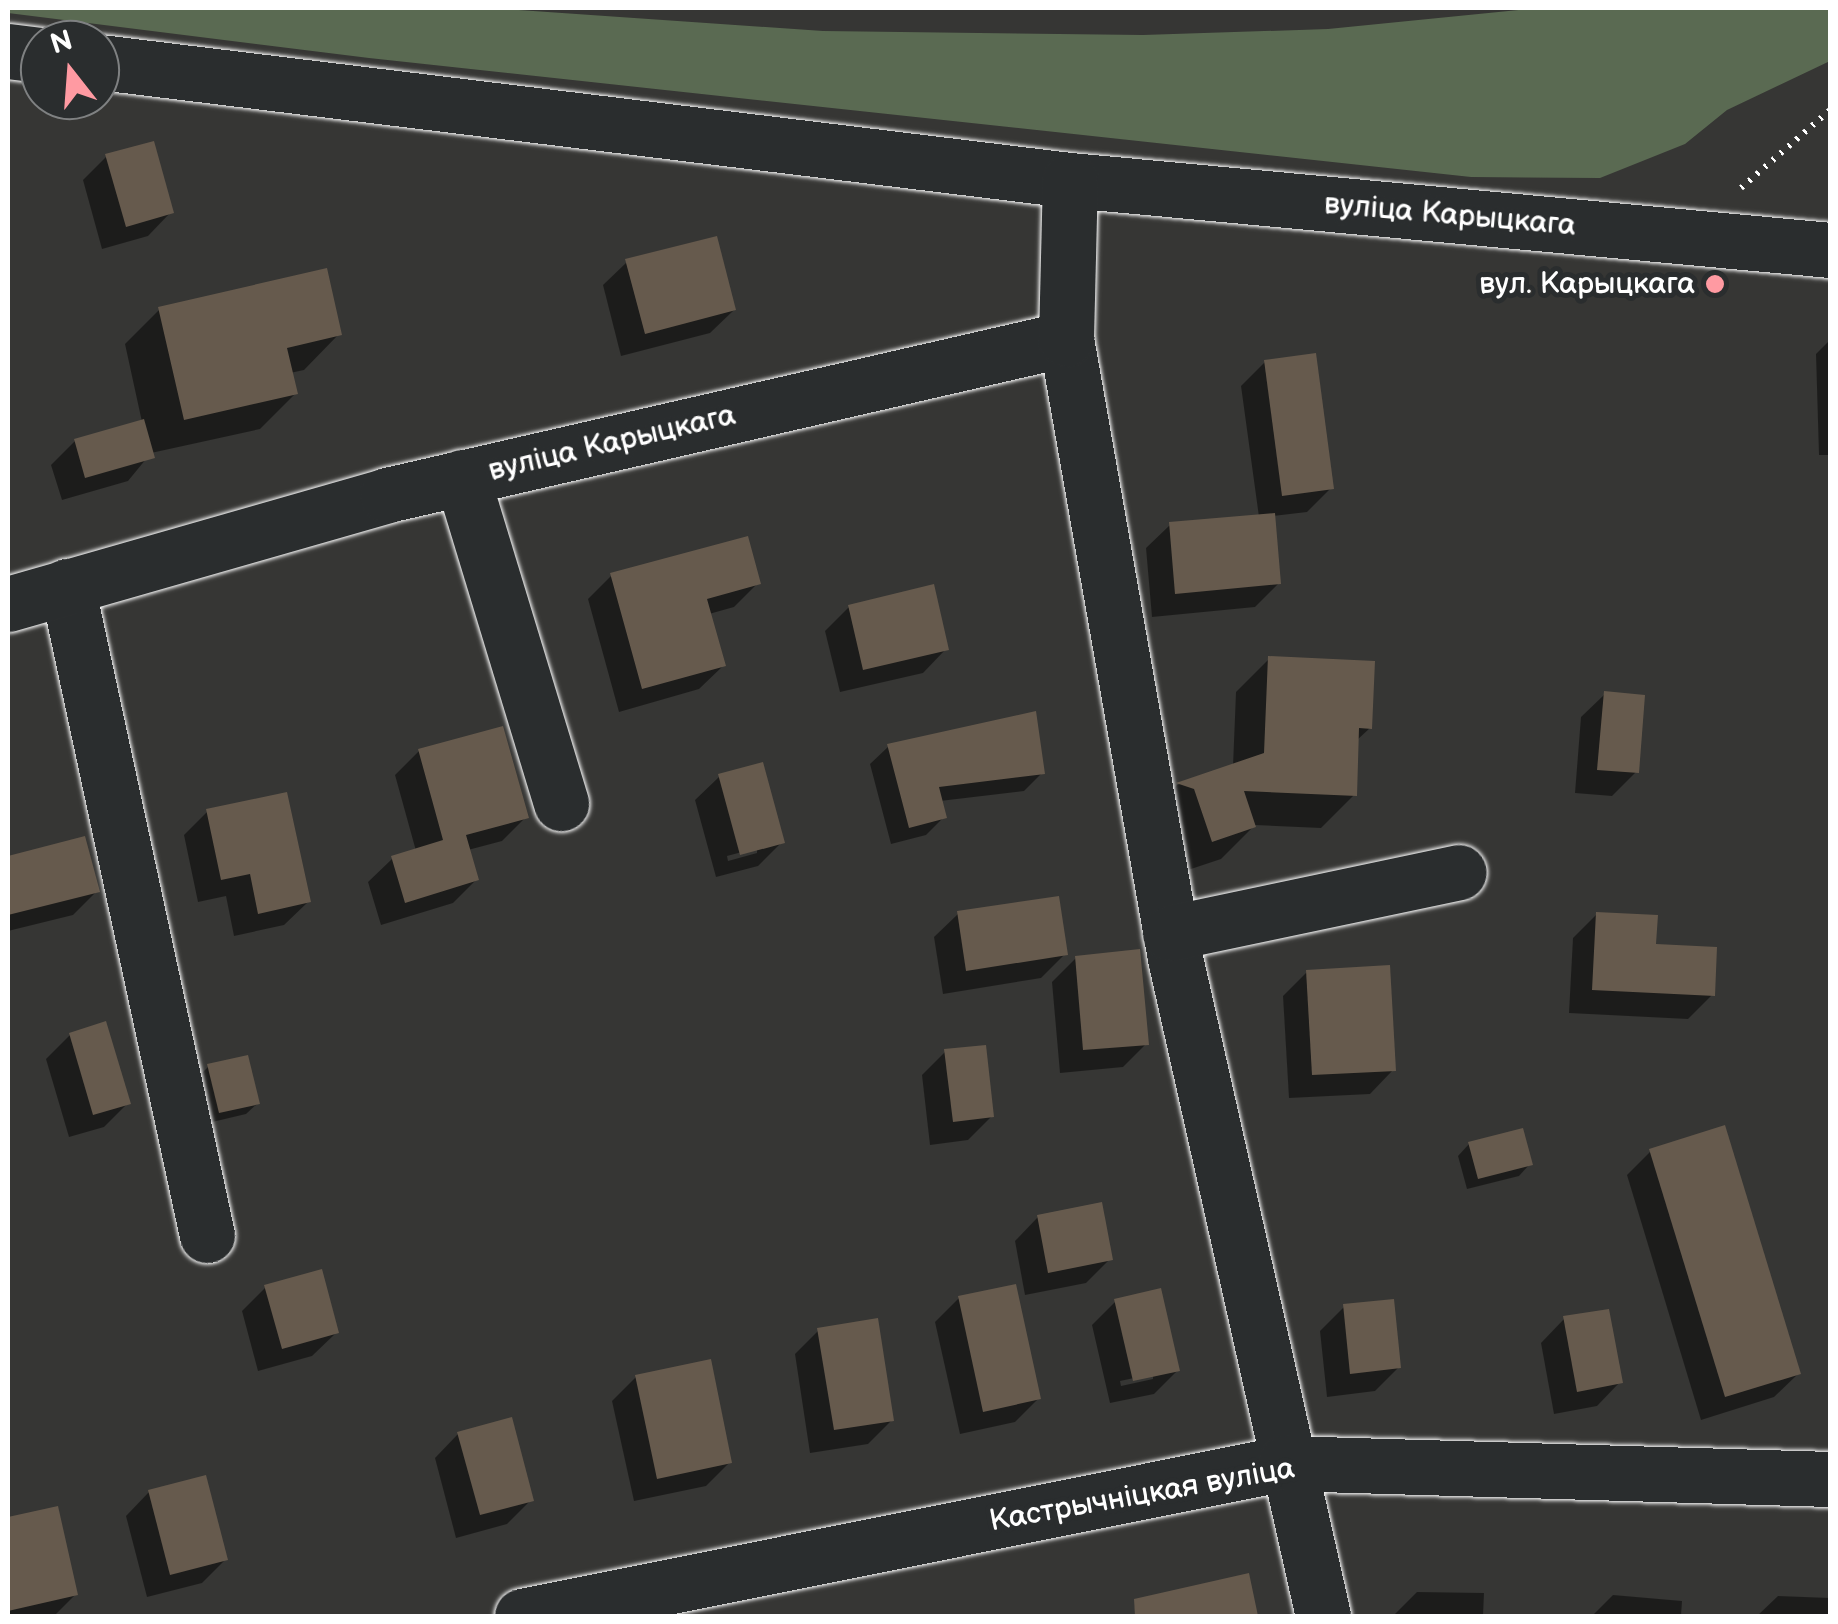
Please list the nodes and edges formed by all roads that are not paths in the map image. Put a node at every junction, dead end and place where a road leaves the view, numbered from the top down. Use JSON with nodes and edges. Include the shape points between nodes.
{"nodes":[{"id":1,"x":120,"y":64,"type":"edge"},
{"id":2,"x":1070,"y":180,"type":"junction"},
{"id":3,"x":1830,"y":250,"type":"edge"},
{"id":4,"x":1066,"y":339,"type":"junction"},
{"id":5,"x":462,"y":477,"type":"junction"},
{"id":6,"x":67,"y":586,"type":"junction"},
{"id":7,"x":8,"y":604,"type":"edge"},
{"id":8,"x":561,"y":803,"type":"dead end"},
{"id":9,"x":1459,"y":872,"type":"dead end"},
{"id":10,"x":1170,"y":933,"type":"junction"},
{"id":11,"x":207,"y":1235,"type":"dead end"},
{"id":12,"x":1285,"y":1463,"type":"junction"},
{"id":13,"x":1830,"y":1479,"type":"edge"},
{"id":14,"x":522,"y":1616,"type":"edge"},
{"id":15,"x":1324,"y":1616,"type":"edge"}],
"edges":[{"from":1,"to":2,"type":"street","name":"вуліца Карыцкага"},
{"from":2,"to":3,"type":"street","name":"вуліца Карыцкага"},
{"from":2,"to":4,"type":"street"},
{"from":4,"to":5,"type":"street","name":"вуліца Карыцкага"},
{"from":4,"to":10,"type":"street"},
{"from":5,"to":6,"type":"street","name":"вуліца Карыцкага"},
{"from":5,"to":8,"type":"street"},
{"from":6,"to":7,"type":"street","name":"вуліца Карыцкага"},
{"from":6,"to":11,"type":"street"},
{"from":9,"to":10,"type":"street"},
{"from":10,"to":12,"type":"street"},
{"from":12,"to":13,"type":"street","name":"Кастрычніцкая вуліца"},
{"from":12,"to":14,"type":"street","name":"Кастрычніцкая вуліца"},
{"from":12,"to":15,"type":"street"}]}
